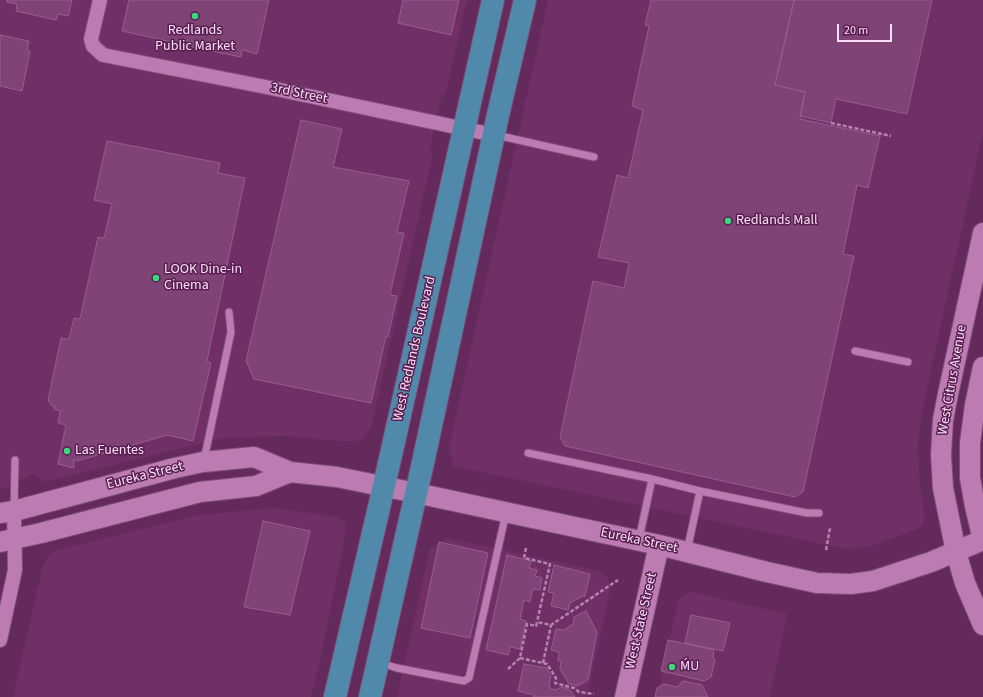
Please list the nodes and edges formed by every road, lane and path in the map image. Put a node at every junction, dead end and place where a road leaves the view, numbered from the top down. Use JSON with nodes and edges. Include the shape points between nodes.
{"nodes":[{"id":1,"x":100,"y":0,"type":"edge"},
{"id":2,"x":493,"y":0,"type":"edge"},
{"id":3,"x":525,"y":0,"type":"edge"},
{"id":4,"x":831,"y":124,"type":"dead end"},
{"id":5,"x":465,"y":129,"type":"junction"},
{"id":6,"x":494,"y":135,"type":"junction"},
{"id":7,"x":891,"y":136,"type":"dead end"},
{"id":8,"x":594,"y":157,"type":"dead end"},
{"id":9,"x":983,"y":233,"type":"edge"},
{"id":10,"x":229,"y":312,"type":"dead end"},
{"id":11,"x":855,"y":351,"type":"dead end"},
{"id":12,"x":908,"y":362,"type":"dead end"},
{"id":13,"x":983,"y":367,"type":"edge"},
{"id":14,"x":528,"y":453,"type":"dead end"},
{"id":15,"x":15,"y":460,"type":"dead end"},
{"id":16,"x":203,"y":462,"type":"junction"},
{"id":17,"x":290,"y":472,"type":"junction"},
{"id":18,"x":652,"y":479,"type":"junction"},
{"id":19,"x":384,"y":486,"type":"junction"},
{"id":20,"x":700,"y":490,"type":"junction"},
{"id":21,"x":416,"y":493,"type":"junction"},
{"id":22,"x":7,"y":512,"type":"edge"},
{"id":23,"x":506,"y":513,"type":"junction"},
{"id":24,"x":819,"y":513,"type":"dead end"},
{"id":25,"x":830,"y":528,"type":"dead end"},
{"id":26,"x":7,"y":540,"type":"edge"},
{"id":27,"x":983,"y":540,"type":"edge"},
{"id":28,"x":639,"y":541,"type":"junction"},
{"id":29,"x":659,"y":545,"type":"junction"},
{"id":30,"x":526,"y":548,"type":"dead end"},
{"id":31,"x":826,"y":550,"type":"dead end"},
{"id":32,"x":687,"y":552,"type":"junction"},
{"id":33,"x":956,"y":552,"type":"junction"},
{"id":34,"x":618,"y":580,"type":"dead end"},
{"id":35,"x":537,"y":622,"type":"junction"},
{"id":36,"x":551,"y":625,"type":"junction"},
{"id":37,"x":983,"y":625,"type":"edge"},
{"id":38,"x":0,"y":640,"type":"edge"},
{"id":39,"x":520,"y":658,"type":"junction"},
{"id":40,"x":378,"y":662,"type":"junction"},
{"id":41,"x":542,"y":663,"type":"junction"},
{"id":42,"x":508,"y":668,"type":"dead end"},
{"id":43,"x":594,"y":694,"type":"dead end"},
{"id":44,"x":335,"y":697,"type":"edge"},
{"id":45,"x":370,"y":697,"type":"edge"},
{"id":46,"x":625,"y":697,"type":"edge"}],
"edges":[{"from":1,"to":5,"type":"street","name":"3rd Street","via":[[91,38],[93,46],[103,55]]},
{"from":2,"to":5,"type":"main road","name":"West Redlands Boulevard"},
{"from":3,"to":6,"type":"main road"},
{"from":4,"to":7,"type":"path"},
{"from":5,"to":6,"type":"street","name":"3rd Street"},
{"from":5,"to":19,"type":"main road","name":"West Redlands Boulevard"},
{"from":6,"to":8,"type":"lane"},
{"from":6,"to":21,"type":"main road"},
{"from":9,"to":33,"type":"street","name":"West Citrus Avenue","via":[[943,420],[942,488]]},
{"from":10,"to":16,"type":"lane","via":[[231,332]]},
{"from":11,"to":12,"type":"lane"},
{"from":13,"to":27,"type":"street","name":"West Citrus Avenue","via":[[970,442],[970,478]]},
{"from":14,"to":18,"type":"lane"},
{"from":15,"to":22,"type":"lane"},
{"from":16,"to":17,"type":"street","name":"Eureka Street","via":[[254,457]]},
{"from":16,"to":22,"type":"street","name":"Eureka Street"},
{"from":17,"to":19,"type":"street","name":"Eureka Street"},
{"from":17,"to":26,"type":"street","name":"Eureka Street","via":[[256,486],[200,492]]},
{"from":18,"to":20,"type":"lane"},
{"from":18,"to":28,"type":"lane"},
{"from":19,"to":21,"type":"street","name":"Eureka Street"},
{"from":19,"to":44,"type":"main road","name":"West Redlands Boulevard"},
{"from":20,"to":24,"type":"lane","via":[[807,513]]},
{"from":20,"to":32,"type":"lane"},
{"from":21,"to":23,"type":"street","name":"Eureka Street"},
{"from":21,"to":40,"type":"main road"},
{"from":22,"to":26,"type":"street"},
{"from":23,"to":28,"type":"street","name":"Eureka Street"},
{"from":23,"to":40,"type":"lane","via":[[469,678],[464,681]]},
{"from":25,"to":31,"type":"path"},
{"from":26,"to":38,"type":"street","via":[[15,570]]},
{"from":27,"to":33,"type":"street","name":"Eureka Street"},
{"from":28,"to":29,"type":"street","name":"Eureka Street"},
{"from":29,"to":32,"type":"street","name":"Eureka Street"},
{"from":29,"to":46,"type":"street","name":"West State Street"},
{"from":30,"to":35,"type":"path","via":[[524,558],[550,564]]},
{"from":32,"to":33,"type":"street","name":"Eureka Street","via":[[817,582],[851,584],[893,576]]},
{"from":33,"to":37,"type":"street","name":"West Citrus Avenue","via":[[965,583]]},
{"from":34,"to":36,"type":"path"},
{"from":35,"to":36,"type":"path"},
{"from":35,"to":39,"type":"path","via":[[536,626],[527,624]]},
{"from":36,"to":41,"type":"path"},
{"from":39,"to":41,"type":"path"},
{"from":39,"to":42,"type":"path"},
{"from":40,"to":45,"type":"main road"},
{"from":41,"to":43,"type":"path","via":[[547,664],[556,678],[555,683],[579,692]]}]}
